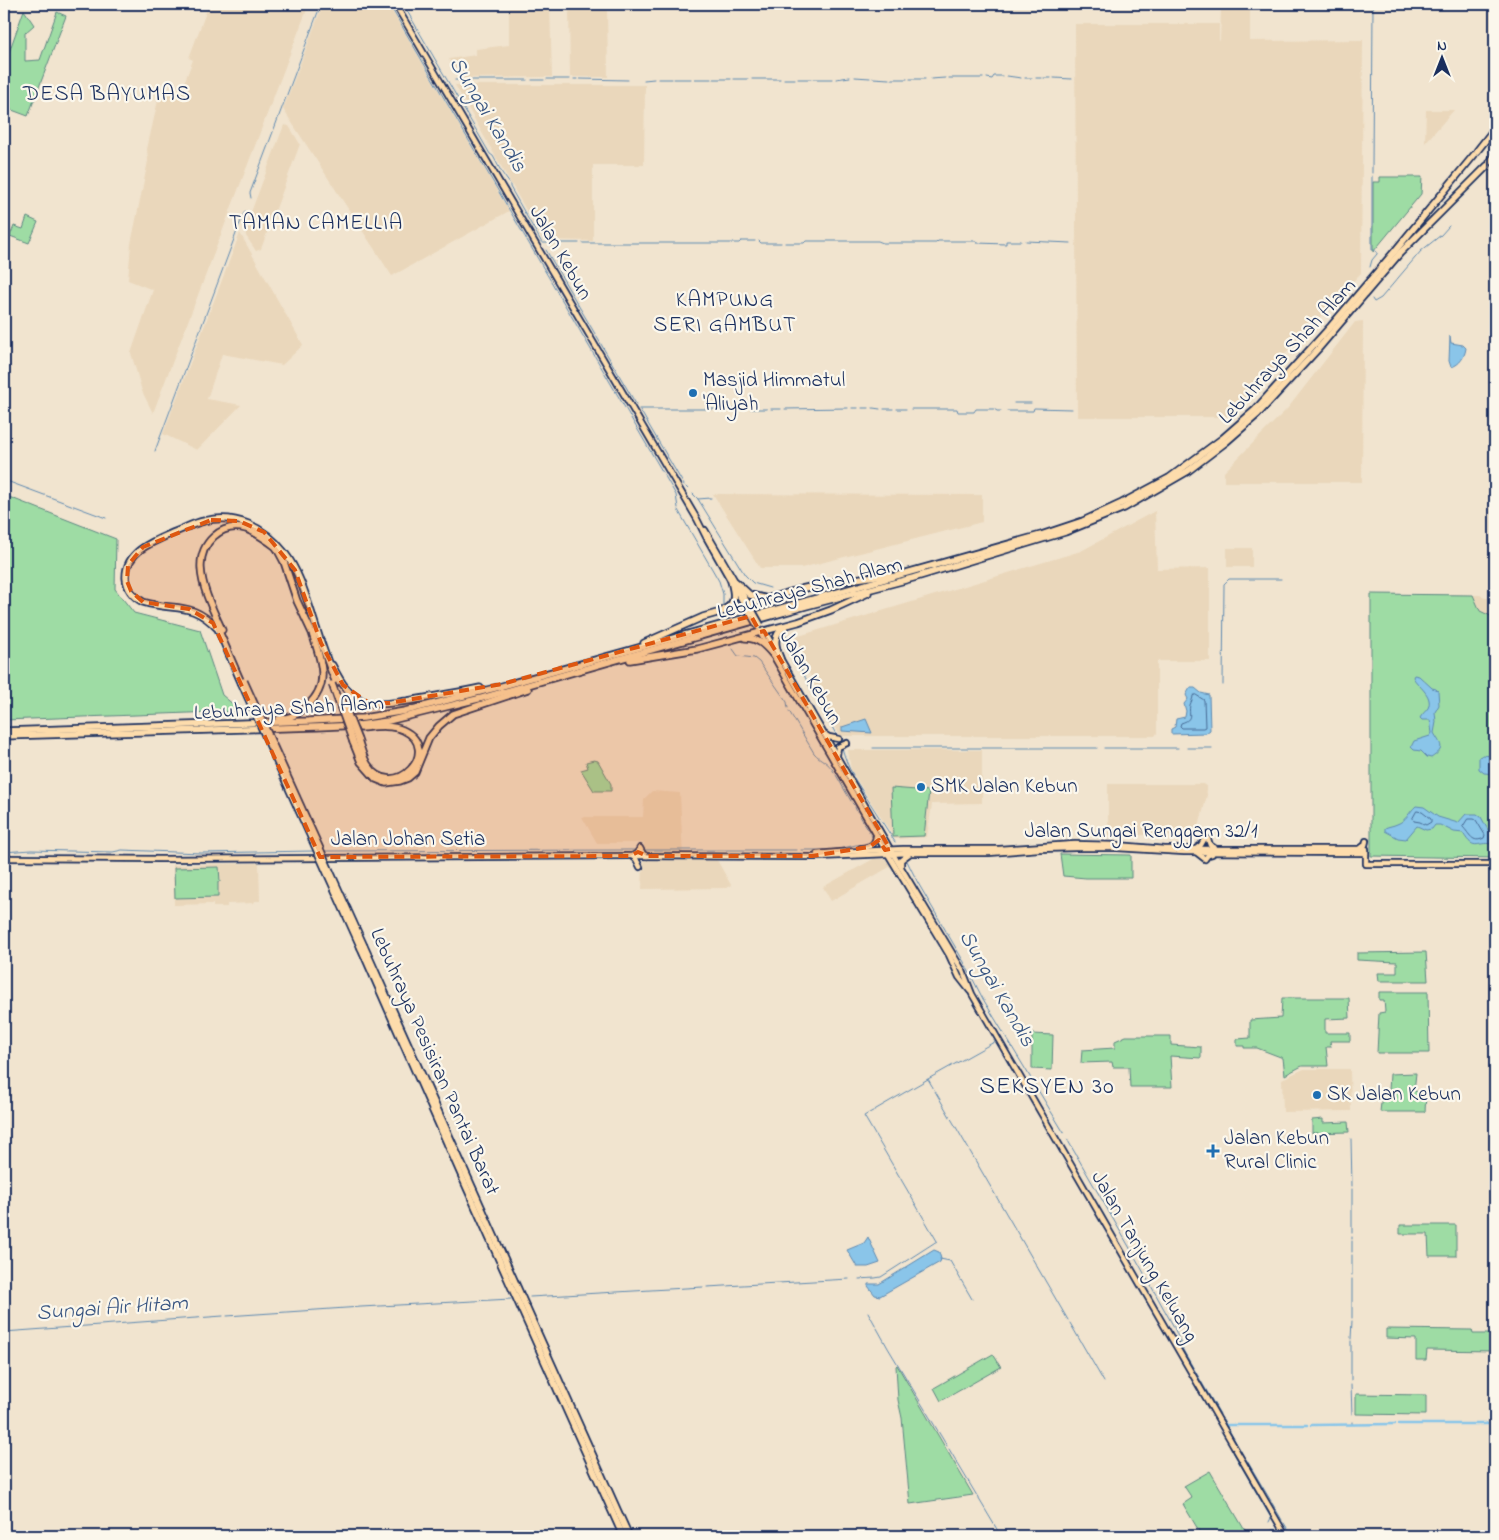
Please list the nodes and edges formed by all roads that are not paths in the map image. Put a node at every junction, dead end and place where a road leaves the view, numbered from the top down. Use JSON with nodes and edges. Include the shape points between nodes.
{"nodes":[{"id":1,"x":395,"y":4,"type":"edge"},
{"id":2,"x":1495,"y":128,"type":"edge"},
{"id":3,"x":1495,"y":155,"type":"edge"},
{"id":4,"x":248,"y":526,"type":"dead end"},
{"id":5,"x":276,"y":547,"type":"junction"},
{"id":6,"x":918,"y":569,"type":"junction"},
{"id":7,"x":913,"y":578,"type":"junction"},
{"id":8,"x":734,"y":582,"type":"junction"},
{"id":9,"x":767,"y":599,"type":"junction"},
{"id":10,"x":748,"y":607,"type":"junction"},
{"id":11,"x":721,"y":612,"type":"junction"},
{"id":12,"x":789,"y":625,"type":"junction"},
{"id":13,"x":761,"y":629,"type":"junction"},
{"id":14,"x":313,"y":636,"type":"junction"},
{"id":15,"x":742,"y":637,"type":"junction"},
{"id":16,"x":321,"y":643,"type":"junction"},
{"id":17,"x":607,"y":656,"type":"junction"},
{"id":18,"x":778,"y":658,"type":"junction"},
{"id":19,"x":587,"y":669,"type":"junction"},
{"id":20,"x":544,"y":674,"type":"junction"},
{"id":21,"x":242,"y":682,"type":"junction"},
{"id":22,"x":334,"y":683,"type":"junction"},
{"id":23,"x":155,"y":726,"type":"junction"},
{"id":24,"x":244,"y":729,"type":"junction"},
{"id":25,"x":4,"y":731,"type":"edge"},
{"id":26,"x":823,"y":733,"type":"junction"},
{"id":27,"x":4,"y":736,"type":"edge"},
{"id":28,"x":839,"y":739,"type":"dead end"},
{"id":29,"x":355,"y":741,"type":"junction"},
{"id":30,"x":847,"y":743,"type":"dead end"},
{"id":31,"x":837,"y":759,"type":"junction"},
{"id":32,"x":876,"y":835,"type":"junction"},
{"id":33,"x":884,"y":840,"type":"junction"},
{"id":34,"x":1366,"y":841,"type":"dead end"},
{"id":35,"x":903,"y":849,"type":"junction"},
{"id":36,"x":1014,"y":849,"type":"junction"},
{"id":37,"x":1217,"y":849,"type":"junction"},
{"id":38,"x":1360,"y":849,"type":"junction"},
{"id":39,"x":1295,"y":850,"type":"junction"},
{"id":40,"x":1195,"y":851,"type":"junction"},
{"id":41,"x":1332,"y":851,"type":"junction"},
{"id":42,"x":1366,"y":851,"type":"junction"},
{"id":43,"x":843,"y":852,"type":"junction"},
{"id":44,"x":889,"y":852,"type":"junction"},
{"id":45,"x":910,"y":853,"type":"junction"},
{"id":46,"x":630,"y":856,"type":"junction"},
{"id":47,"x":647,"y":856,"type":"junction"},
{"id":48,"x":812,"y":856,"type":"junction"},
{"id":49,"x":4,"y":858,"type":"edge"},
{"id":50,"x":1495,"y":864,"type":"edge"},
{"id":51,"x":902,"y":869,"type":"junction"},
{"id":52,"x":362,"y":947,"type":"junction"},
{"id":53,"x":956,"y":964,"type":"junction"},
{"id":54,"x":623,"y":1536,"type":"edge"},
{"id":55,"x":630,"y":1536,"type":"edge"},
{"id":56,"x":1286,"y":1536,"type":"edge"}],
"edges":[{"from":1,"to":8,"type":"main road","name":"Jalan Kebun"},
{"from":2,"to":6,"type":"highway","name":"Lebuhraya Shah Alam","via":[[1292,370],[1255,410],[1223,438],[1153,487],[1083,520]]},
{"from":3,"to":7,"type":"highway","name":"Lebuhraya Shah Alam","via":[[1400,253],[1264,408],[1202,460],[1155,491],[1085,525]]},
{"from":4,"to":5,"type":"highway"},
{"from":5,"to":14,"type":"highway"},
{"from":5,"to":21,"type":"highway","name":"Lebuhraya Pesisiran Pantai Barat","via":[[254,532],[242,528],[227,529],[212,538],[202,553],[202,573],[210,602]]},
{"from":6,"to":9,"type":"highway","via":[[817,585]]},
{"from":6,"to":17,"type":"highway","name":"Lebuhraya Shah Alam"},
{"from":7,"to":12,"type":"highway"},
{"from":7,"to":19,"type":"highway","name":"Lebuhraya Shah Alam"},
{"from":8,"to":9,"type":"highway","via":[[750,595]]},
{"from":8,"to":10,"type":"main road","name":"Jalan Kebun"},
{"from":8,"to":11,"type":"highway","via":[[732,603]]},
{"from":9,"to":10,"type":"highway"},
{"from":10,"to":11,"type":"highway"},
{"from":10,"to":13,"type":"main road","name":"Jalan Kebun","bridge":true},
{"from":11,"to":17,"type":"highway"},
{"from":12,"to":13,"type":"highway"},
{"from":12,"to":18,"type":"highway","via":[[776,637]]},
{"from":13,"to":15,"type":"highway"},
{"from":13,"to":18,"type":"main road","name":"Jalan Kebun"},
{"from":14,"to":22,"type":"highway"},
{"from":14,"to":23,"type":"highway","via":[[322,668],[321,683],[313,701],[298,715]]},
{"from":15,"to":18,"type":"highway","via":[[763,643]]},
{"from":15,"to":19,"type":"highway"},
{"from":16,"to":20,"type":"highway","via":[[343,685],[352,695],[368,703],[389,704],[453,694]]},
{"from":16,"to":21,"type":"highway","name":"Lebuhraya Pesisiran Pantai Barat","via":[[295,570],[285,553],[254,526],[231,519],[211,520],[189,526],[143,547],[130,561],[126,576],[131,591],[149,604],[194,610],[209,620],[218,629]]},
{"from":16,"to":22,"type":"highway"},
{"from":17,"to":20,"type":"highway","name":"Lebuhraya Shah Alam"},
{"from":18,"to":26,"type":"main road","name":"Jalan Kebun"},
{"from":18,"to":32,"type":"main road","name":"Jalan Kebun"},
{"from":19,"to":24,"type":"highway","name":"Lebuhraya Shah Alam","via":[[388,721]]},
{"from":19,"to":29,"type":"highway","via":[[453,714],[429,738],[415,772],[400,781],[386,783],[376,779],[361,762]]},
{"from":20,"to":23,"type":"highway","name":"Lebuhraya Shah Alam","via":[[405,711],[363,718]]},
{"from":21,"to":52,"type":"highway","name":"Lebuhraya Pesisiran Pantai Barat","bridge":true},
{"from":22,"to":29,"type":"highway","bridge":true},
{"from":23,"to":25,"type":"highway","name":"Lebuhraya Shah Alam"},
{"from":24,"to":27,"type":"highway","name":"Lebuhraya Shah Alam"},
{"from":24,"to":29,"type":"highway","via":[[396,727],[414,740],[418,758],[406,774],[385,778],[368,766]]},
{"from":26,"to":28,"type":"main road"},
{"from":26,"to":31,"type":"main road","name":"Jalan Kebun"},
{"from":30,"to":31,"type":"main road","via":[[838,747]]},
{"from":31,"to":33,"type":"main road","name":"Jalan Kebun"},
{"from":32,"to":43,"type":"main road","via":[[875,842],[869,847]]},
{"from":32,"to":44,"type":"main road","name":"Jalan Kebun"},
{"from":33,"to":35,"type":"main road"},
{"from":33,"to":44,"type":"main road","name":"Jalan Kebun"},
{"from":34,"to":38,"type":"main road"},
{"from":35,"to":36,"type":"main road","name":"Jalan Sungai Renggam 32/1"},
{"from":35,"to":44,"type":"main road","name":"Jalan Sungai Renggam 32/1"},
{"from":36,"to":40,"type":"main road","name":"Jalan Sungai Renggam 32/1","via":[[1052,844],[1095,844]]},
{"from":36,"to":45,"type":"main road","name":"Jalan Sungai Renggam 32/1","via":[[989,853]]},
{"from":37,"to":39,"type":"main road","name":"Jalan Sungai Renggam 32/1"},
{"from":37,"to":40,"type":"main road","name":"Jalan Sungai Renggam 32/1"},
{"from":37,"to":40,"type":"main road","via":[[1207,839]]},
{"from":38,"to":41,"type":"main road","name":"Jalan Sungai Renggam 32/1"},
{"from":38,"to":42,"type":"main road","name":"Jalan Sungai Renggam 32/1"},
{"from":39,"to":40,"type":"main road","name":"Jalan Sungai Renggam 32/1"},
{"from":39,"to":41,"type":"main road","name":"Jalan Sungai Renggam 32/1"},
{"from":41,"to":42,"type":"main road","name":"Jalan Sungai Renggam 32/1"},
{"from":42,"to":50,"type":"main road","via":[[1366,864]]},
{"from":43,"to":44,"type":"main road"},
{"from":43,"to":48,"type":"main road"},
{"from":44,"to":45,"type":"main road","name":"Jalan Sungai Renggam 32/1"},
{"from":44,"to":48,"type":"main road"},
{"from":44,"to":51,"type":"main road","name":"Jalan Tanjung Keluang"},
{"from":44,"to":53,"type":"main road","name":"Jalan Tanjung Keluang"},
{"from":45,"to":51,"type":"main road","via":[[901,860]]},
{"from":46,"to":47,"type":"main road","via":[[640,848]]},
{"from":46,"to":47,"type":"main road","via":[[640,867]]},
{"from":46,"to":49,"type":"main road","name":"Jalan Johan Setia"},
{"from":47,"to":48,"type":"main road"},
{"from":51,"to":53,"type":"main road","name":"Jalan Tanjung Keluang"},
{"from":52,"to":54,"type":"highway","name":"Lebuhraya Pesisiran Pantai Barat"},
{"from":52,"to":55,"type":"highway","name":"Lebuhraya Pesisiran Pantai Barat"},
{"from":53,"to":56,"type":"main road","name":"Jalan Tanjung Keluang","via":[[963,971],[972,994]]}]}
